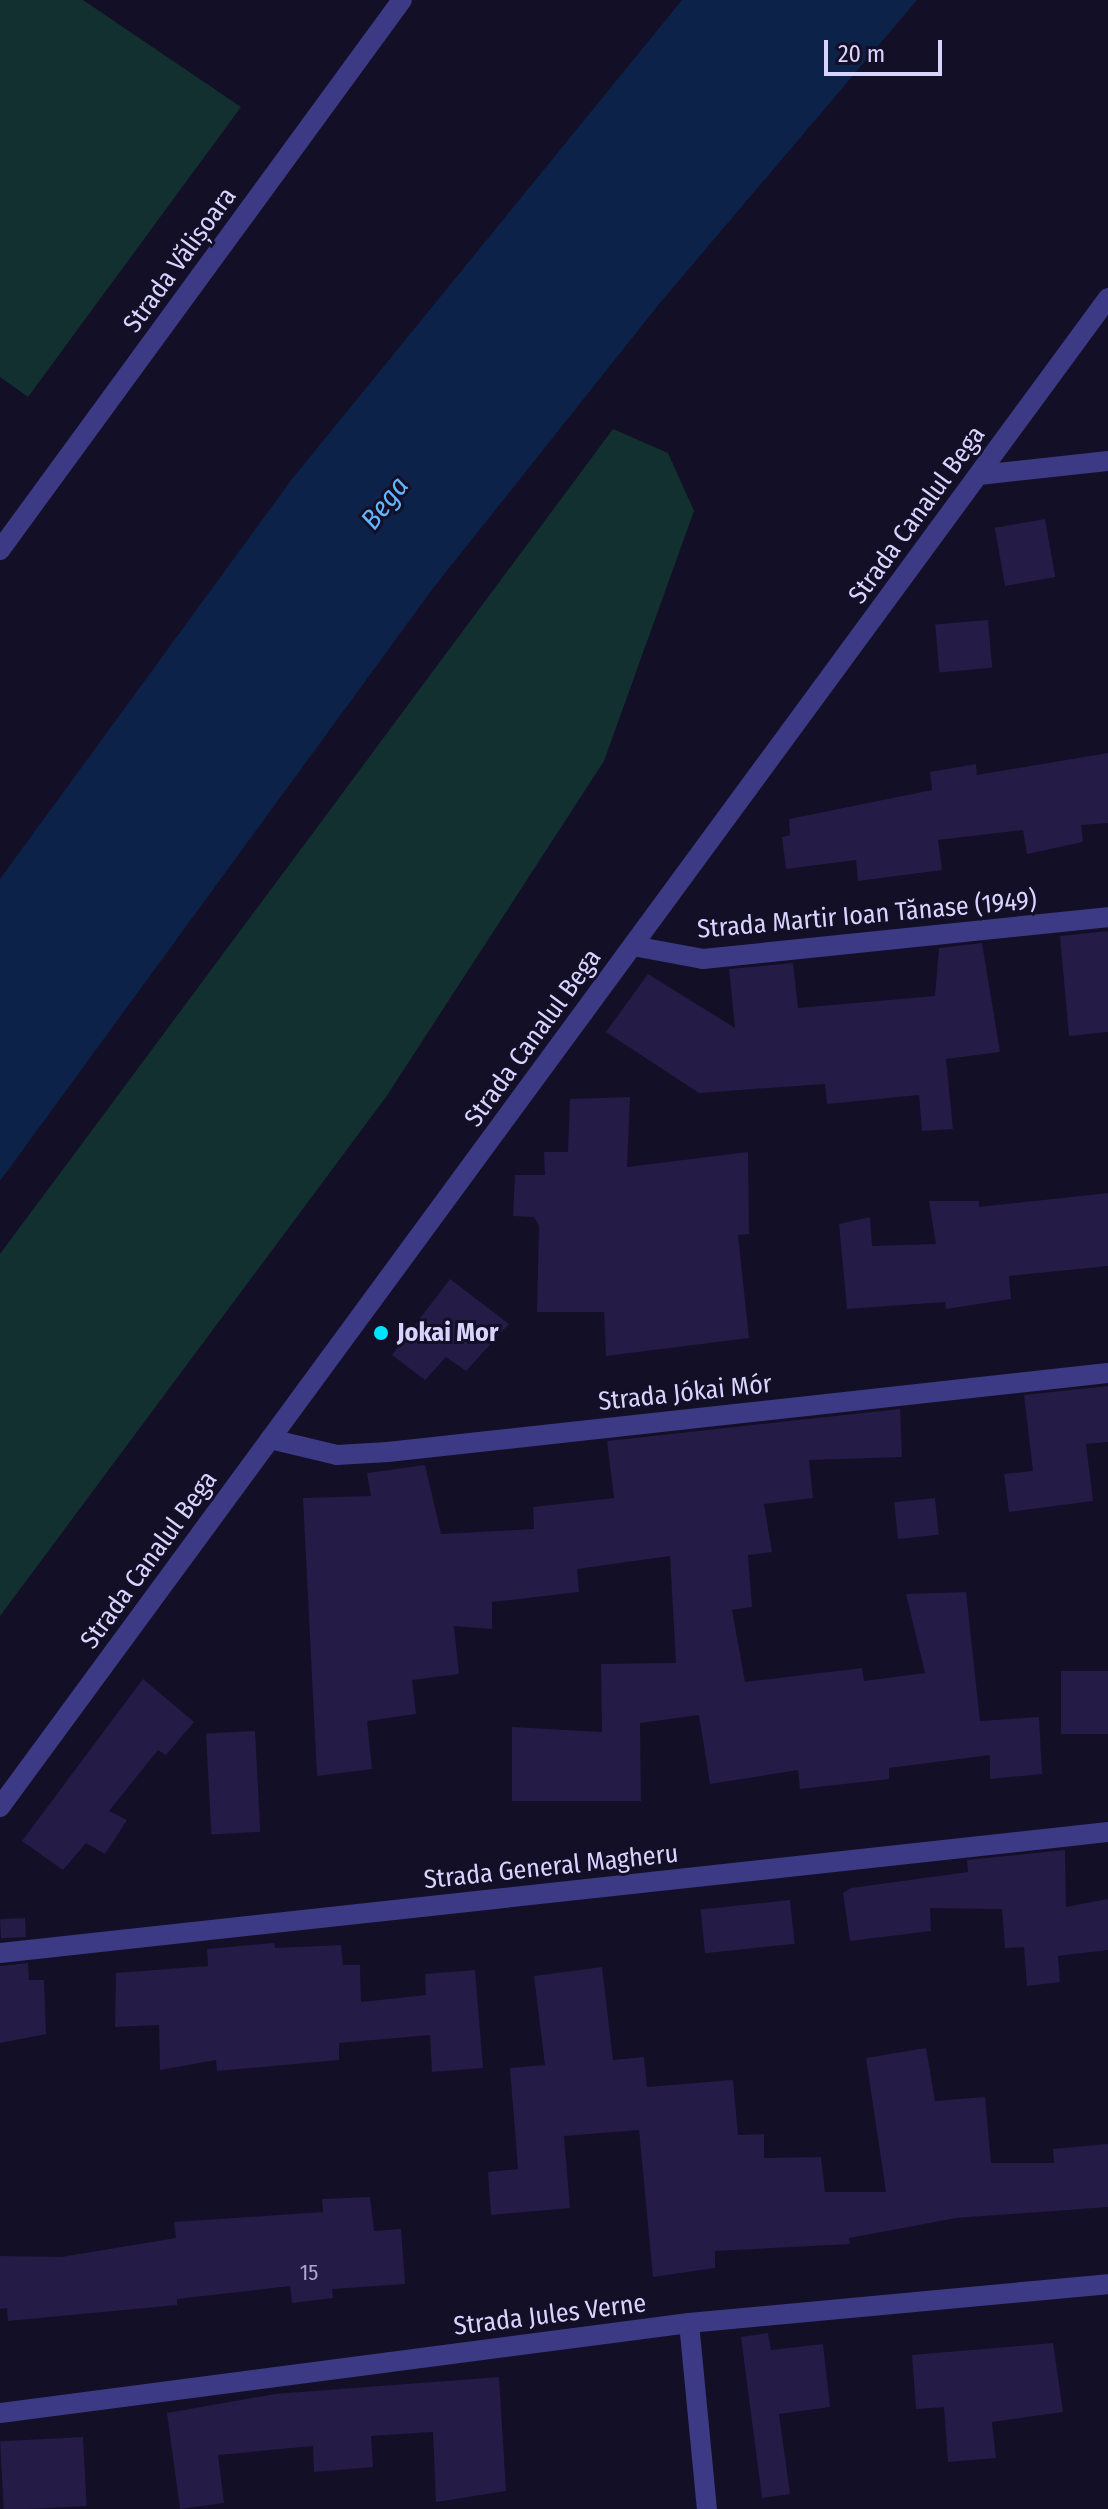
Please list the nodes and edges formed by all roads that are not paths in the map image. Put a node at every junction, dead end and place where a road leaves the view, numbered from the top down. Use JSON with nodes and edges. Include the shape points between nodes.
{"nodes":[{"id":1,"x":402,"y":0,"type":"edge"},
{"id":2,"x":1108,"y":298,"type":"edge"},
{"id":3,"x":1108,"y":461,"type":"edge"},
{"id":4,"x":979,"y":475,"type":"junction"},
{"id":5,"x":0,"y":550,"type":"edge"},
{"id":6,"x":1108,"y":917,"type":"edge"},
{"id":7,"x":633,"y":946,"type":"junction"},
{"id":8,"x":1108,"y":1373,"type":"edge"},
{"id":9,"x":270,"y":1439,"type":"junction"},
{"id":10,"x":0,"y":1807,"type":"edge"},
{"id":11,"x":1108,"y":1832,"type":"edge"},
{"id":12,"x":0,"y":1953,"type":"edge"},
{"id":13,"x":1108,"y":2284,"type":"edge"},
{"id":14,"x":689,"y":2323,"type":"junction"},
{"id":15,"x":0,"y":2413,"type":"edge"},
{"id":16,"x":707,"y":2509,"type":"edge"}],
"edges":[{"from":1,"to":5,"type":"street","name":"Strada Vălișoara"},
{"from":2,"to":4,"type":"street","name":"Strada Canalul Bega"},
{"from":3,"to":4,"type":"street"},
{"from":4,"to":7,"type":"street","name":"Strada Canalul Bega"},
{"from":6,"to":7,"type":"street","name":"Strada Martir Ioan Tănase (1949)","via":[[703,959]]},
{"from":7,"to":9,"type":"street","name":"Strada Canalul Bega"},
{"from":8,"to":9,"type":"street","name":"Strada Jókai Mór","via":[[388,1452],[337,1455]]},
{"from":9,"to":10,"type":"street","name":"Strada Canalul Bega"},
{"from":11,"to":12,"type":"street","name":"Strada General Magheru"},
{"from":13,"to":14,"type":"street","name":"Strada Jules Verne"},
{"from":14,"to":15,"type":"street","name":"Strada Jules Verne"},
{"from":14,"to":16,"type":"street"}]}
